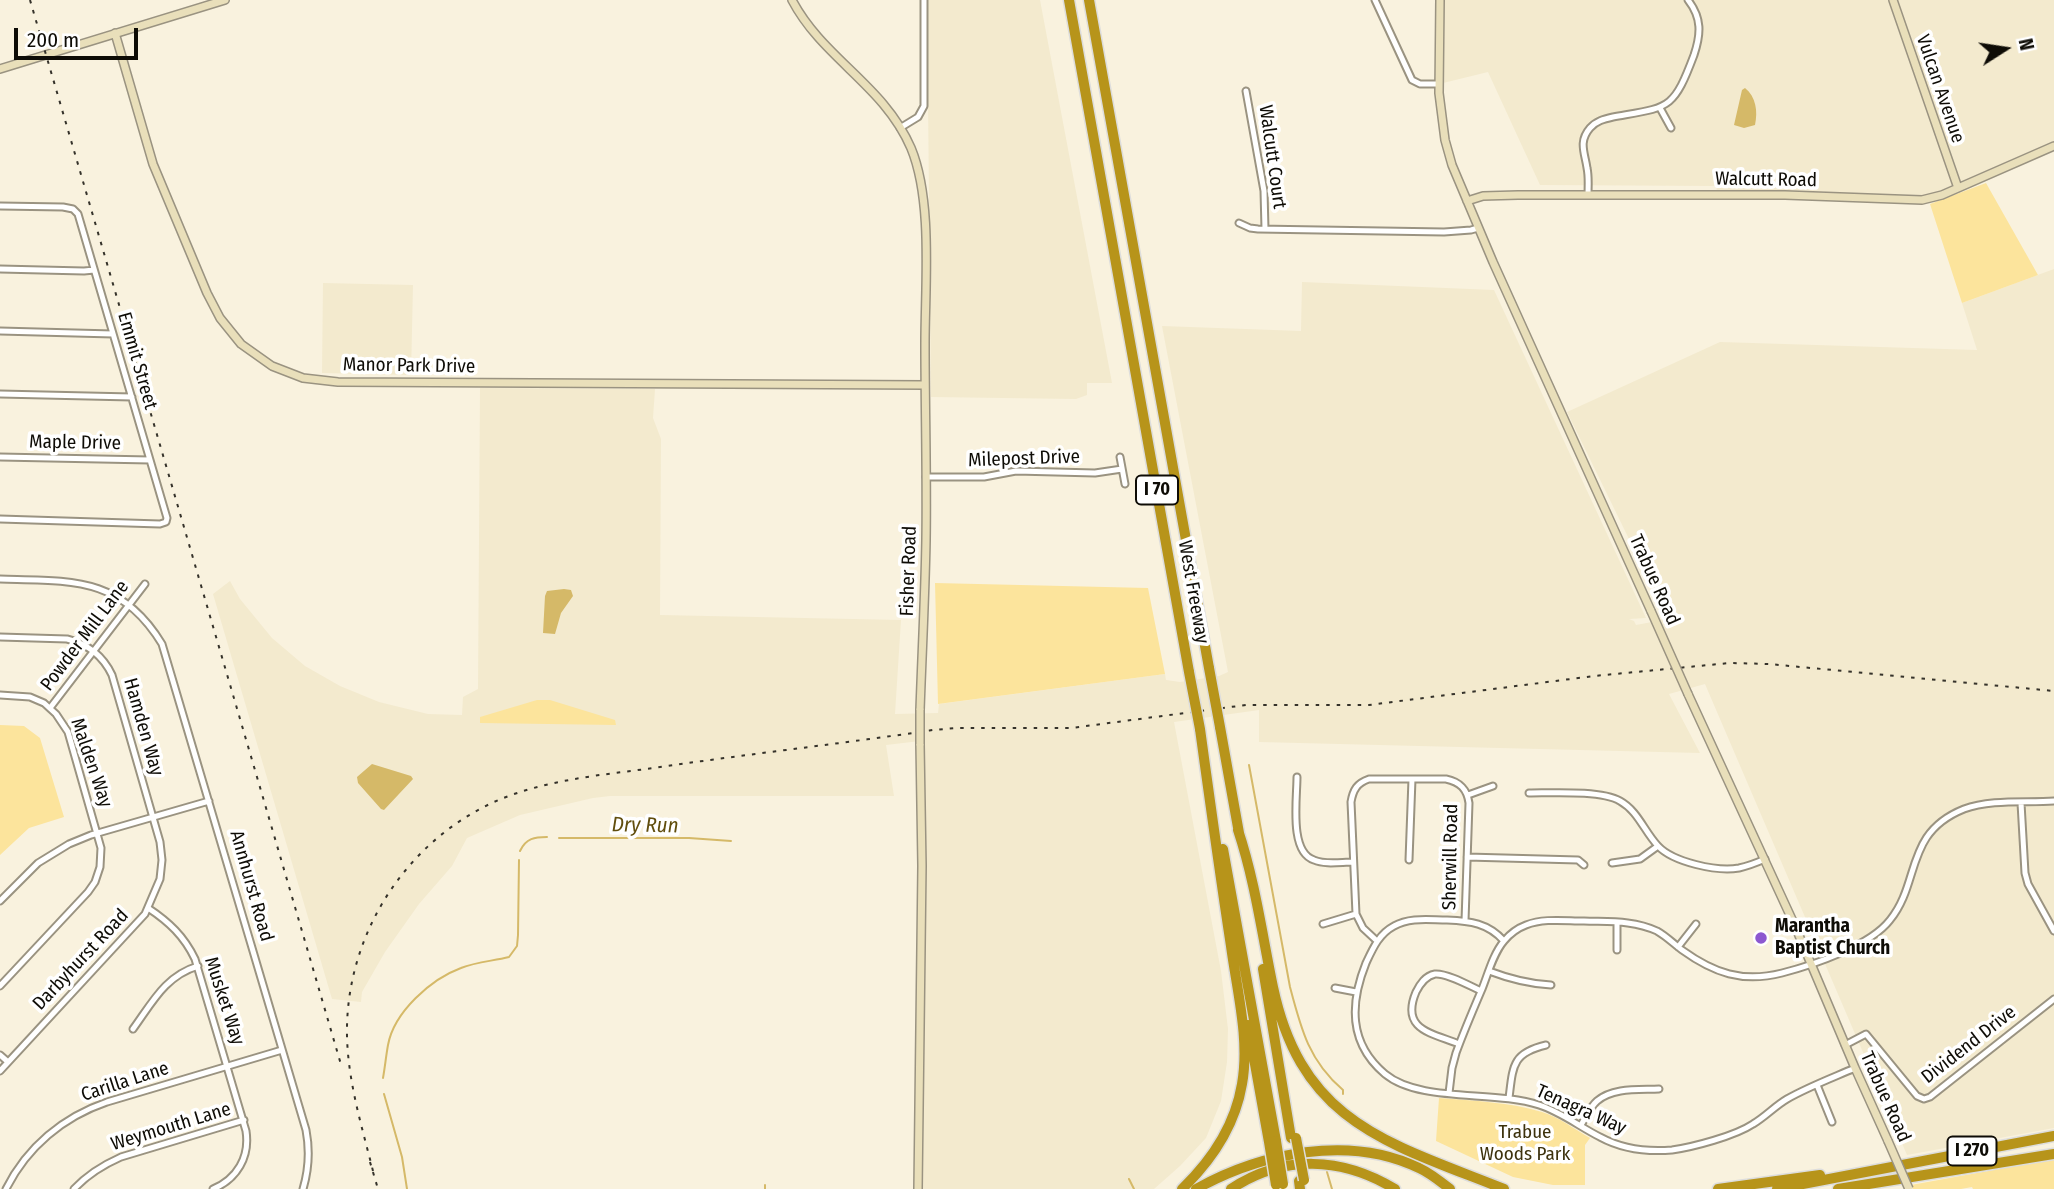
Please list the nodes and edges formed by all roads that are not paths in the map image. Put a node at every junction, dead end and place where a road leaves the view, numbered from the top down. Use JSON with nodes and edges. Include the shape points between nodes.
{"nodes":[{"id":1,"x":225,"y":0,"type":"edge"},
{"id":2,"x":792,"y":0,"type":"edge"},
{"id":3,"x":924,"y":0,"type":"edge"},
{"id":4,"x":1069,"y":0,"type":"edge"},
{"id":5,"x":1091,"y":0,"type":"edge"},
{"id":6,"x":1375,"y":0,"type":"edge"},
{"id":7,"x":1440,"y":0,"type":"edge"},
{"id":8,"x":1688,"y":0,"type":"edge"},
{"id":9,"x":1893,"y":0,"type":"edge"},
{"id":10,"x":115,"y":33,"type":"junction"},
{"id":11,"x":0,"y":69,"type":"edge"},
{"id":12,"x":1439,"y":84,"type":"junction"},
{"id":13,"x":1246,"y":91,"type":"dead end"},
{"id":14,"x":1660,"y":108,"type":"junction"},
{"id":15,"x":900,"y":128,"type":"junction"},
{"id":16,"x":1671,"y":128,"type":"dead end"},
{"id":17,"x":2054,"y":146,"type":"edge"},
{"id":18,"x":1958,"y":188,"type":"junction"},
{"id":19,"x":1588,"y":195,"type":"junction"},
{"id":20,"x":1466,"y":201,"type":"junction"},
{"id":21,"x":0,"y":206,"type":"edge"},
{"id":22,"x":1239,"y":223,"type":"dead end"},
{"id":23,"x":1478,"y":228,"type":"junction"},
{"id":24,"x":1265,"y":229,"type":"junction"},
{"id":25,"x":0,"y":269,"type":"edge"},
{"id":26,"x":94,"y":270,"type":"junction"},
{"id":27,"x":0,"y":331,"type":"edge"},
{"id":28,"x":113,"y":334,"type":"junction"},
{"id":29,"x":925,"y":385,"type":"junction"},
{"id":30,"x":0,"y":394,"type":"edge"},
{"id":31,"x":132,"y":397,"type":"junction"},
{"id":32,"x":0,"y":457,"type":"edge"},
{"id":33,"x":1120,"y":457,"type":"dead end"},
{"id":34,"x":150,"y":460,"type":"junction"},
{"id":35,"x":1122,"y":469,"type":"junction"},
{"id":36,"x":926,"y":477,"type":"junction"},
{"id":37,"x":1125,"y":484,"type":"dead end"},
{"id":38,"x":0,"y":519,"type":"edge"},
{"id":39,"x":0,"y":579,"type":"edge"},
{"id":40,"x":145,"y":584,"type":"dead end"},
{"id":41,"x":129,"y":605,"type":"junction"},
{"id":42,"x":0,"y":637,"type":"edge"},
{"id":43,"x":93,"y":651,"type":"junction"},
{"id":44,"x":0,"y":695,"type":"edge"},
{"id":45,"x":50,"y":708,"type":"junction"},
{"id":46,"x":1200,"y":729,"type":"junction"},
{"id":47,"x":1297,"y":777,"type":"dead end"},
{"id":48,"x":1412,"y":779,"type":"junction"},
{"id":49,"x":1493,"y":786,"type":"dead end"},
{"id":50,"x":1529,"y":793,"type":"dead end"},
{"id":51,"x":1468,"y":795,"type":"junction"},
{"id":52,"x":209,"y":800,"type":"junction"},
{"id":53,"x":2054,"y":801,"type":"edge"},
{"id":54,"x":2021,"y":803,"type":"junction"},
{"id":55,"x":154,"y":817,"type":"junction"},
{"id":56,"x":1238,"y":830,"type":"junction"},
{"id":57,"x":98,"y":833,"type":"junction"},
{"id":58,"x":1658,"y":846,"type":"junction"},
{"id":59,"x":1467,"y":857,"type":"junction"},
{"id":60,"x":1765,"y":859,"type":"junction"},
{"id":61,"x":1409,"y":860,"type":"dead end"},
{"id":62,"x":1353,"y":862,"type":"junction"},
{"id":63,"x":1612,"y":863,"type":"dead end"},
{"id":64,"x":1584,"y":864,"type":"dead end"},
{"id":65,"x":0,"y":901,"type":"edge"},
{"id":66,"x":148,"y":908,"type":"junction"},
{"id":67,"x":1226,"y":911,"type":"junction"},
{"id":68,"x":1356,"y":914,"type":"junction"},
{"id":69,"x":1465,"y":921,"type":"junction"},
{"id":70,"x":1617,"y":922,"type":"junction"},
{"id":71,"x":1323,"y":924,"type":"dead end"},
{"id":72,"x":1696,"y":924,"type":"dead end"},
{"id":73,"x":2054,"y":931,"type":"edge"},
{"id":74,"x":1377,"y":940,"type":"junction"},
{"id":75,"x":1504,"y":941,"type":"junction"},
{"id":76,"x":1678,"y":947,"type":"junction"},
{"id":77,"x":1617,"y":950,"type":"dead end"},
{"id":78,"x":1812,"y":963,"type":"junction"},
{"id":79,"x":198,"y":966,"type":"junction"},
{"id":80,"x":1489,"y":971,"type":"junction"},
{"id":81,"x":1550,"y":985,"type":"dead end"},
{"id":82,"x":0,"y":986,"type":"edge"},
{"id":83,"x":1335,"y":988,"type":"dead end"},
{"id":84,"x":1481,"y":991,"type":"junction"},
{"id":85,"x":1356,"y":992,"type":"junction"},
{"id":86,"x":2054,"y":999,"type":"edge"},
{"id":87,"x":133,"y":1029,"type":"dead end"},
{"id":88,"x":1460,"y":1044,"type":"junction"},
{"id":89,"x":1546,"y":1045,"type":"dead end"},
{"id":90,"x":1845,"y":1045,"type":"junction"},
{"id":91,"x":282,"y":1050,"type":"junction"},
{"id":92,"x":0,"y":1055,"type":"edge"},
{"id":93,"x":8,"y":1062,"type":"junction"},
{"id":94,"x":228,"y":1066,"type":"junction"},
{"id":95,"x":1854,"y":1068,"type":"junction"},
{"id":96,"x":0,"y":1071,"type":"edge"},
{"id":97,"x":1816,"y":1085,"type":"junction"},
{"id":98,"x":1660,"y":1089,"type":"dead end"},
{"id":99,"x":1449,"y":1093,"type":"junction"},
{"id":100,"x":1509,"y":1098,"type":"junction"},
{"id":101,"x":244,"y":1121,"type":"junction"},
{"id":102,"x":1832,"y":1122,"type":"dead end"},
{"id":103,"x":1581,"y":1125,"type":"junction"},
{"id":104,"x":2054,"y":1136,"type":"edge"},
{"id":105,"x":1272,"y":1142,"type":"junction"},
{"id":106,"x":2054,"y":1154,"type":"edge"},
{"id":107,"x":1890,"y":1166,"type":"junction"},
{"id":108,"x":1931,"y":1175,"type":"junction"},
{"id":109,"x":1302,"y":1185,"type":"edge"},
{"id":110,"x":1280,"y":1187,"type":"edge"},
{"id":111,"x":6,"y":1189,"type":"edge"},
{"id":112,"x":74,"y":1189,"type":"edge"},
{"id":113,"x":213,"y":1189,"type":"edge"},
{"id":114,"x":303,"y":1189,"type":"edge"},
{"id":115,"x":918,"y":1189,"type":"edge"},
{"id":116,"x":1182,"y":1189,"type":"edge"},
{"id":117,"x":1196,"y":1189,"type":"edge"},
{"id":118,"x":1231,"y":1189,"type":"edge"},
{"id":119,"x":1395,"y":1189,"type":"edge"},
{"id":120,"x":1450,"y":1189,"type":"edge"},
{"id":121,"x":1504,"y":1189,"type":"edge"},
{"id":122,"x":1718,"y":1189,"type":"edge"},
{"id":123,"x":1777,"y":1189,"type":"edge"},
{"id":124,"x":1838,"y":1189,"type":"edge"},
{"id":125,"x":1874,"y":1189,"type":"edge"},
{"id":126,"x":1909,"y":1189,"type":"edge"}],
"edges":[{"from":1,"to":10,"type":"main road"},
{"from":2,"to":15,"type":"main road","name":"Fisher Road","via":[[820,42],[876,94]]},
{"from":3,"to":15,"type":"street","via":[[924,106],[918,117]]},
{"from":4,"to":46,"type":"highway","name":"West Freeway","number":"I 70","bridge":true},
{"from":5,"to":56,"type":"highway","name":"West Freeway","number":"I 70","bridge":true},
{"from":6,"to":12,"type":"street","via":[[1412,80],[1420,85]]},
{"from":7,"to":12,"type":"main road","name":"Trabue Road"},
{"from":8,"to":14,"type":"street","via":[[1699,21],[1699,41],[1678,93]]},
{"from":9,"to":18,"type":"main road","name":"Vulcan Avenue"},
{"from":10,"to":11,"type":"main road"},
{"from":10,"to":29,"type":"main road","name":"Manor Park Drive","via":[[153,164],[212,305],[241,344],[280,370],[338,382]]},
{"from":12,"to":20,"type":"main road","name":"Trabue Road","via":[[1446,140]]},
{"from":13,"to":24,"type":"street","name":"Walcutt Court","via":[[1264,191]]},
{"from":14,"to":16,"type":"street"},
{"from":14,"to":19,"type":"street","via":[[1604,119],[1589,129],[1582,144]]},
{"from":15,"to":29,"type":"main road","name":"Fisher Road","via":[[915,158],[924,201]]},
{"from":17,"to":18,"type":"main road","name":"Walcutt Road"},
{"from":18,"to":19,"type":"main road","name":"Walcutt Road","via":[[1922,200]]},
{"from":19,"to":20,"type":"main road","name":"Walcutt Road","via":[[1483,196]]},
{"from":20,"to":23,"type":"main road","name":"Trabue Road"},
{"from":21,"to":26,"type":"street","name":"Emmit Street","via":[[73,209]]},
{"from":22,"to":24,"type":"street"},
{"from":23,"to":24,"type":"street","via":[[1444,232]]},
{"from":23,"to":60,"type":"main road","name":"Trabue Road","bridge":true},
{"from":25,"to":26,"type":"street"},
{"from":26,"to":28,"type":"street","name":"Emmit Street"},
{"from":27,"to":28,"type":"street"},
{"from":28,"to":31,"type":"street","name":"Emmit Street"},
{"from":29,"to":36,"type":"main road","name":"Fisher Road"},
{"from":30,"to":31,"type":"street"},
{"from":31,"to":34,"type":"street","name":"Emmit Street"},
{"from":32,"to":34,"type":"street","name":"Maple Drive"},
{"from":33,"to":35,"type":"street"},
{"from":34,"to":38,"type":"street","name":"Emmit Street","via":[[166,522]]},
{"from":35,"to":36,"type":"street","name":"Milepost Drive"},
{"from":35,"to":37,"type":"street"},
{"from":36,"to":115,"type":"main road","name":"Fisher Road","bridge":true},
{"from":39,"to":41,"type":"street","name":"Annhurst Road","via":[[78,582]]},
{"from":40,"to":41,"type":"street","name":"Powder Mill Lane"},
{"from":41,"to":43,"type":"street","name":"Powder Mill Lane"},
{"from":41,"to":52,"type":"street","name":"Annhurst Road","via":[[162,644]]},
{"from":42,"to":43,"type":"street","via":[[67,639]]},
{"from":43,"to":45,"type":"street","name":"Powder Mill Lane"},
{"from":43,"to":55,"type":"street","name":"Hamden Way","via":[[112,675]]},
{"from":44,"to":45,"type":"street","via":[[30,697]]},
{"from":45,"to":57,"type":"street","name":"Malden Way","via":[[68,732]]},
{"from":46,"to":67,"type":"highway"},
{"from":46,"to":105,"type":"highway","name":"West Freeway","number":"I 70"},
{"from":47,"to":62,"type":"street","via":[[1300,850],[1317,862]]},
{"from":48,"to":51,"type":"street","via":[[1455,781]]},
{"from":48,"to":61,"type":"street"},
{"from":48,"to":62,"type":"street","via":[[1369,779],[1354,790]]},
{"from":49,"to":51,"type":"street"},
{"from":50,"to":58,"type":"street","via":[[1596,794],[1619,800]]},
{"from":51,"to":59,"type":"street","name":"Sherwill Road"},
{"from":52,"to":55,"type":"street"},
{"from":52,"to":91,"type":"street","name":"Annhurst Road"},
{"from":53,"to":54,"type":"street"},
{"from":54,"to":73,"type":"street","via":[[2025,873]]},
{"from":54,"to":78,"type":"street","via":[[1970,808],[1944,821],[1921,847],[1888,923],[1863,942]]},
{"from":55,"to":57,"type":"street"},
{"from":55,"to":66,"type":"street","name":"Darbyhurst Road","via":[[161,872]]},
{"from":56,"to":109,"type":"highway","name":"West Freeway","number":"I 70","bridge":true},
{"from":56,"to":121,"type":"highway","via":[[1248,858],[1278,1012],[1305,1072],[1332,1104],[1372,1133]]},
{"from":57,"to":65,"type":"street","via":[[46,857]]},
{"from":57,"to":82,"type":"street","name":"Malden Way","via":[[102,861],[88,892]]},
{"from":58,"to":60,"type":"street","via":[[1677,859],[1719,867],[1736,868]]},
{"from":58,"to":63,"type":"street","via":[[1640,859]]},
{"from":59,"to":64,"type":"street","via":[[1578,860]]},
{"from":59,"to":69,"type":"street","name":"Sherwill Road"},
{"from":60,"to":78,"type":"main road","name":"Trabue Road"},
{"from":62,"to":68,"type":"street"},
{"from":66,"to":79,"type":"street","name":"Musket Way","via":[[182,937]]},
{"from":66,"to":93,"type":"street","name":"Darbyhurst Road"},
{"from":67,"to":105,"type":"highway"},
{"from":67,"to":116,"type":"highway","via":[[1244,1070],[1223,1138]]},
{"from":68,"to":71,"type":"street"},
{"from":68,"to":74,"type":"street"},
{"from":69,"to":74,"type":"street","via":[[1404,922]]},
{"from":69,"to":75,"type":"street","via":[[1487,927]]},
{"from":70,"to":75,"type":"street","via":[[1537,922]]},
{"from":70,"to":76,"type":"street","via":[[1650,928]]},
{"from":70,"to":77,"type":"street"},
{"from":72,"to":76,"type":"street"},
{"from":74,"to":85,"type":"street","name":"Tenagra Way"},
{"from":75,"to":80,"type":"street"},
{"from":76,"to":78,"type":"street","via":[[1705,965],[1738,976],[1769,976]]},
{"from":78,"to":90,"type":"main road","name":"Trabue Road"},
{"from":79,"to":87,"type":"street","via":[[167,983]]},
{"from":79,"to":94,"type":"street","name":"Musket Way"},
{"from":80,"to":81,"type":"street"},
{"from":80,"to":84,"type":"street"},
{"from":83,"to":85,"type":"street"},
{"from":84,"to":88,"type":"street"},
{"from":84,"to":88,"type":"street","via":[[1434,974],[1420,984],[1414,996],[1410,1011],[1415,1024]]},
{"from":85,"to":99,"type":"street","name":"Tenagra Way","via":[[1359,1038],[1377,1066],[1406,1086]]},
{"from":86,"to":90,"type":"street","name":"Dividend Drive","via":[[1930,1097],[1917,1096],[1866,1034]]},
{"from":88,"to":99,"type":"street"},
{"from":89,"to":100,"type":"street","via":[[1519,1056]]},
{"from":90,"to":95,"type":"main road","name":"Trabue Road"},
{"from":91,"to":94,"type":"street","name":"Carilla Lane"},
{"from":91,"to":114,"type":"street","name":"Annhurst Road","via":[[308,1139]]},
{"from":92,"to":93,"type":"street"},
{"from":93,"to":96,"type":"street","name":"Darbyhurst Road"},
{"from":94,"to":101,"type":"street","name":"Musket Way"},
{"from":94,"to":111,"type":"street","name":"Carilla Lane","via":[[81,1112],[37,1145]]},
{"from":95,"to":97,"type":"street","name":"Tenagra Way"},
{"from":95,"to":126,"type":"main road","name":"Trabue Road","bridge":true},
{"from":97,"to":102,"type":"street"},
{"from":97,"to":103,"type":"street","name":"Tenagra Way","via":[[1783,1101],[1751,1126],[1674,1150],[1636,1150],[1600,1138]]},
{"from":98,"to":103,"type":"street","via":[[1607,1095],[1594,1104]]},
{"from":99,"to":100,"type":"street","name":"Tenagra Way"},
{"from":100,"to":103,"type":"street","name":"Tenagra Way","via":[[1540,1105]]},
{"from":101,"to":112,"type":"street","name":"Weymouth Lane","via":[[121,1157],[104,1164]]},
{"from":101,"to":113,"type":"street","name":"Musket Way","via":[[243,1160],[232,1177]]},
{"from":104,"to":107,"type":"highway","number":"I 270"},
{"from":105,"to":110,"type":"highway","name":"West Freeway","number":"I 70","bridge":true},
{"from":106,"to":108,"type":"highway","number":"I 270"},
{"from":107,"to":122,"type":"highway"},
{"from":107,"to":123,"type":"highway","number":"I 270"},
{"from":108,"to":124,"type":"highway","number":"I 270"},
{"from":108,"to":125,"type":"highway"},
{"from":117,"to":120,"type":"highway","via":[[1260,1161],[1343,1152],[1405,1162]]},
{"from":118,"to":119,"type":"highway","via":[[1271,1170],[1306,1163],[1358,1170]]}]}
